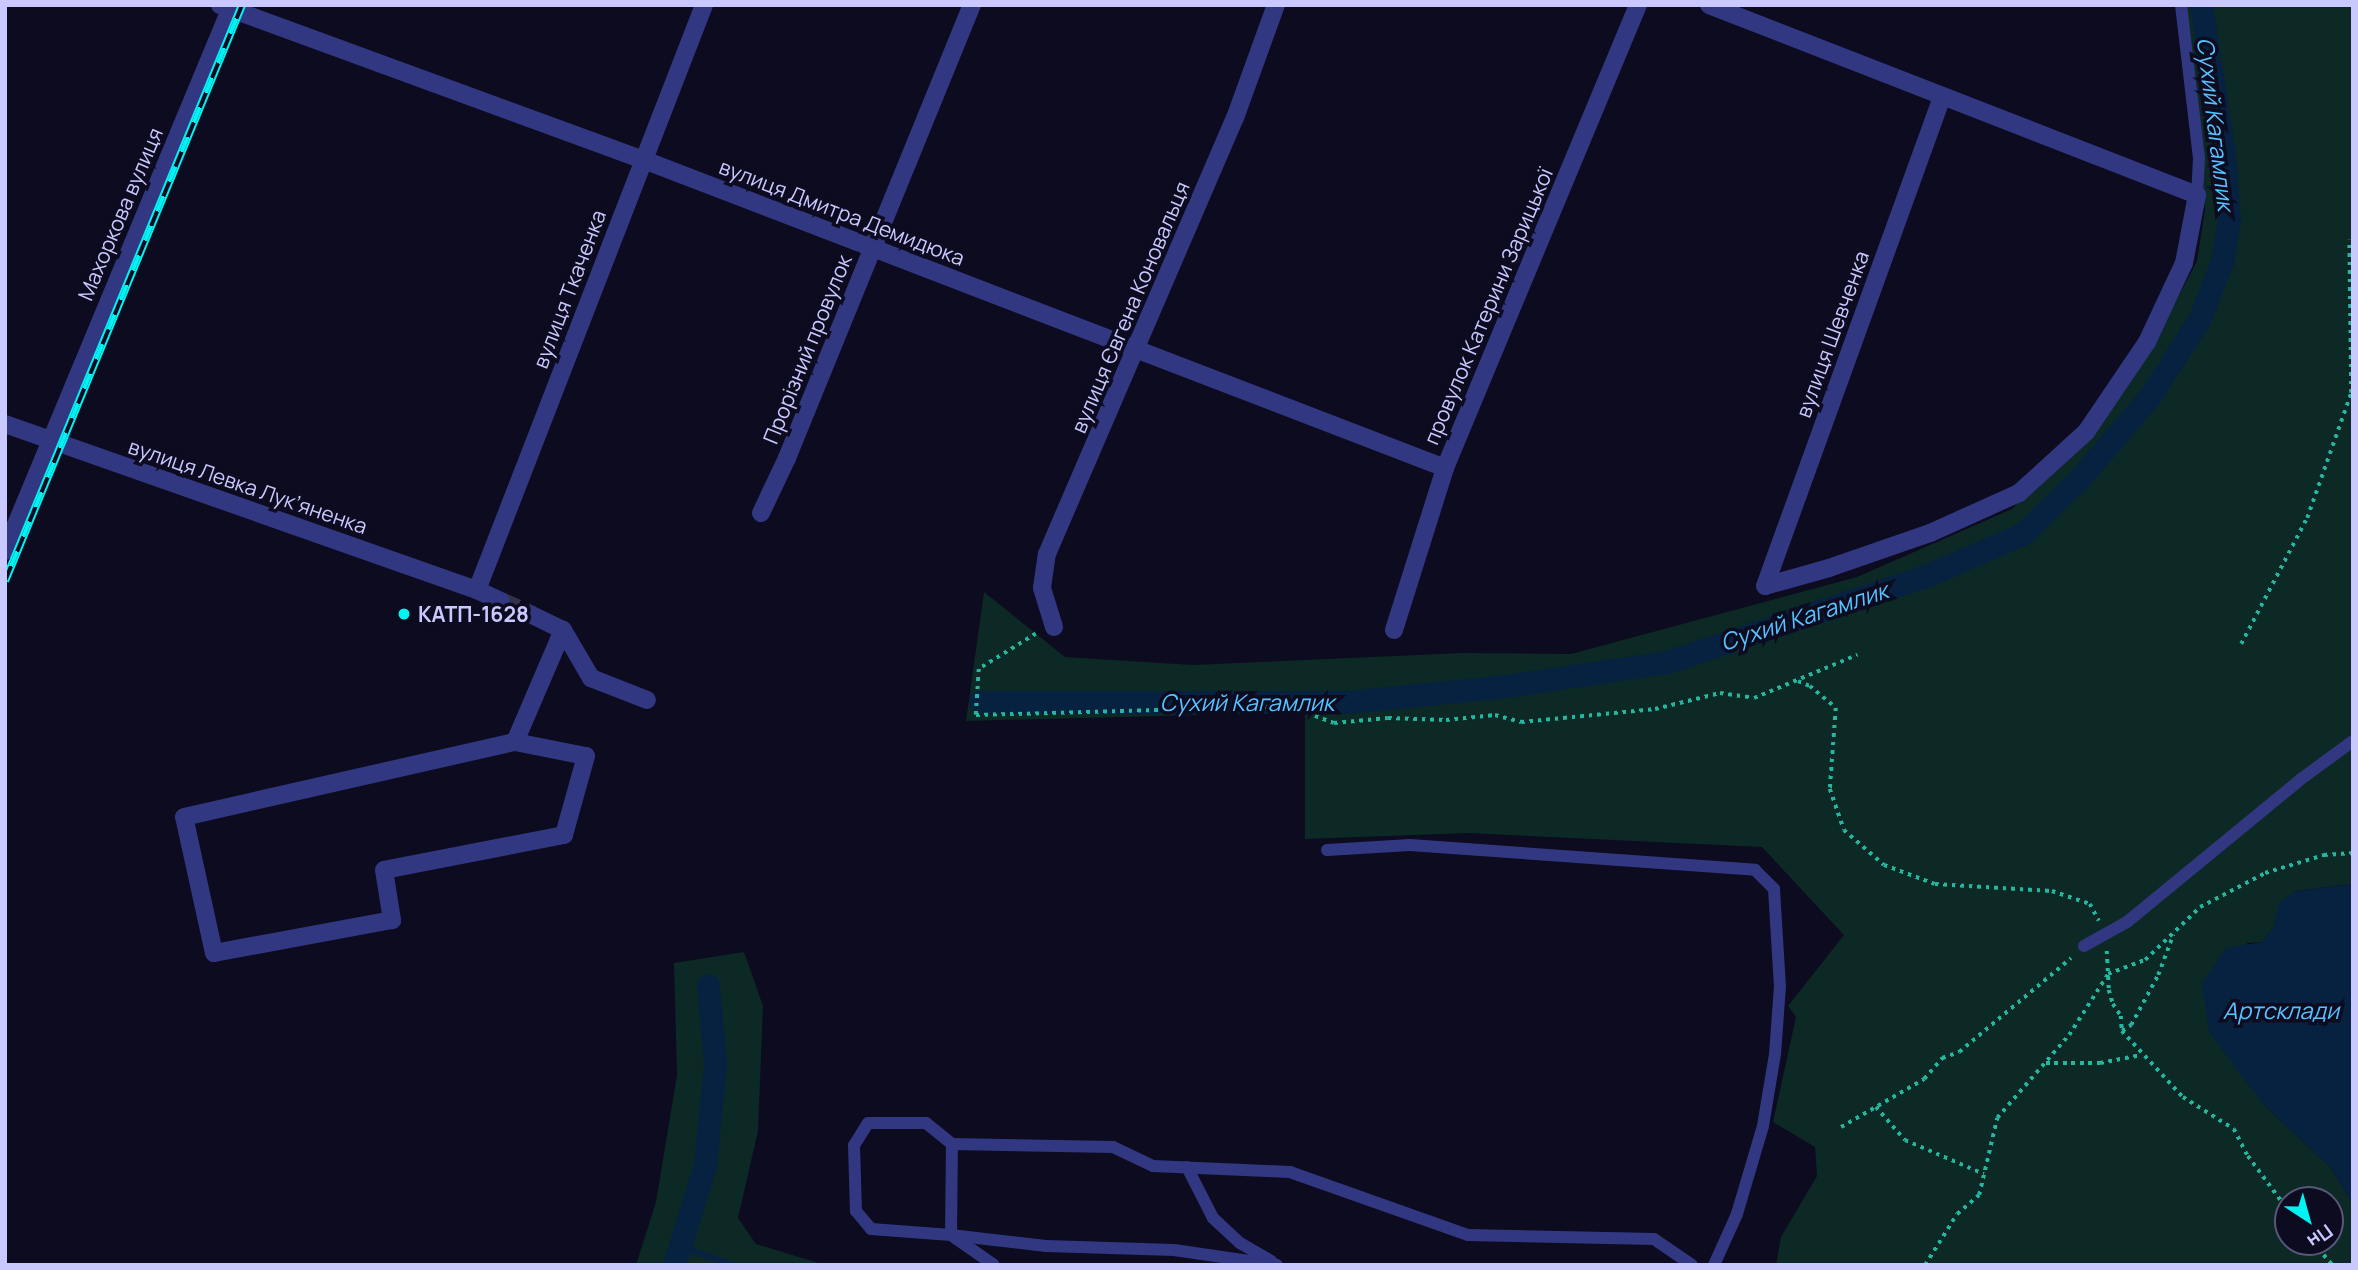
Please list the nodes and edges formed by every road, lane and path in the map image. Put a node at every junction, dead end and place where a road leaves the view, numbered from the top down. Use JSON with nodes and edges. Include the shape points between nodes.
{"nodes":[{"id":1,"x":704,"y":5,"type":"edge"},
{"id":2,"x":972,"y":5,"type":"edge"},
{"id":3,"x":1276,"y":5,"type":"edge"},
{"id":4,"x":1638,"y":5,"type":"edge"},
{"id":5,"x":1709,"y":5,"type":"edge"},
{"id":6,"x":2181,"y":5,"type":"edge"},
{"id":7,"x":228,"y":7,"type":"edge"},
{"id":8,"x":1942,"y":97,"type":"junction"},
{"id":9,"x":644,"y":160,"type":"junction"},
{"id":10,"x":2197,"y":195,"type":"junction"},
{"id":11,"x":2349,"y":240,"type":"dead end"},
{"id":12,"x":873,"y":248,"type":"junction"},
{"id":13,"x":1137,"y":349,"type":"junction"},
{"id":14,"x":5,"y":425,"type":"edge"},
{"id":15,"x":50,"y":441,"type":"junction"},
{"id":16,"x":1446,"y":468,"type":"junction"},
{"id":17,"x":761,"y":513,"type":"dead end"},
{"id":18,"x":5,"y":551,"type":"edge"},
{"id":19,"x":477,"y":590,"type":"junction"},
{"id":20,"x":501,"y":601,"type":"tunnel mouth"},
{"id":21,"x":532,"y":615,"type":"tunnel mouth"},
{"id":22,"x":1055,"y":626,"type":"joint"},
{"id":23,"x":563,"y":630,"type":"junction"},
{"id":24,"x":1394,"y":630,"type":"dead end"},
{"id":25,"x":2241,"y":644,"type":"dead end"},
{"id":26,"x":1857,"y":655,"type":"dead end"},
{"id":27,"x":1798,"y":681,"type":"junction"},
{"id":28,"x":647,"y":700,"type":"dead end"},
{"id":29,"x":2353,"y":741,"type":"edge"},
{"id":30,"x":514,"y":742,"type":"junction"},
{"id":31,"x":1327,"y":850,"type":"dead end"},
{"id":32,"x":2353,"y":853,"type":"edge"},
{"id":33,"x":2106,"y":933,"type":"junction"},
{"id":34,"x":2173,"y":933,"type":"junction"},
{"id":35,"x":2084,"y":946,"type":"joint"},
{"id":36,"x":2108,"y":974,"type":"junction"},
{"id":37,"x":2122,"y":1031,"type":"junction"},
{"id":38,"x":2141,"y":1055,"type":"junction"},
{"id":39,"x":2045,"y":1063,"type":"junction"},
{"id":40,"x":1876,"y":1107,"type":"junction"},
{"id":41,"x":1841,"y":1126,"type":"dead end"},
{"id":42,"x":953,"y":1144,"type":"junction"},
{"id":43,"x":1187,"y":1167,"type":"junction"},
{"id":44,"x":1984,"y":1174,"type":"junction"},
{"id":45,"x":2274,"y":1191,"type":"edge"},
{"id":46,"x":951,"y":1235,"type":"junction"},
{"id":47,"x":994,"y":1265,"type":"edge"},
{"id":48,"x":1277,"y":1265,"type":"edge"},
{"id":49,"x":1692,"y":1265,"type":"edge"},
{"id":50,"x":1714,"y":1265,"type":"edge"},
{"id":51,"x":1925,"y":1265,"type":"edge"}],
"edges":[{"from":1,"to":9,"type":"street","name":"вулиця Ткаченка"},
{"from":2,"to":12,"type":"street","name":"Прорізний провулок"},
{"from":3,"to":13,"type":"street","name":"вулиця Євгена Коновальця","via":[[1235,118]]},
{"from":4,"to":16,"type":"street","name":"провулок Катерини Зарицької"},
{"from":5,"to":8,"type":"street"},
{"from":6,"to":10,"type":"lane","via":[[2199,158]]},
{"from":7,"to":9,"type":"street","name":"вулиця Дмитра Демидюка"},
{"from":7,"to":15,"type":"street","name":"Махоркова вулиця"},
{"from":8,"to":10,"type":"street"},
{"from":8,"to":10,"type":"street","name":"вулиця Шевченка","via":[[1765,586],[1930,533],[2019,493],[2086,432],[2147,342],[2184,263]]},
{"from":9,"to":12,"type":"street","name":"вулиця Дмитра Демидюка"},
{"from":9,"to":19,"type":"street","name":"вулиця Ткаченка"},
{"from":11,"to":25,"type":"path","via":[[2351,393],[2307,518]]},
{"from":12,"to":13,"type":"street","name":"вулиця Дмитра Демидюка"},
{"from":12,"to":17,"type":"street","name":"Прорізний провулок"},
{"from":13,"to":16,"type":"street","name":"вулиця Дмитра Демидюка"},
{"from":13,"to":22,"type":"street","name":"вулиця Євгена Коновальця","via":[[1047,554],[1042,588]]},
{"from":14,"to":15,"type":"street","name":"вулиця Левка Лукʼяненка"},
{"from":15,"to":18,"type":"street","name":"Махоркова вулиця"},
{"from":15,"to":19,"type":"street","name":"вулиця Левка Лукʼяненка"},
{"from":16,"to":24,"type":"street","name":"провулок Катерини Зарицької"},
{"from":19,"to":20,"type":"street","name":"вулиця Левка Лукʼяненка"},
{"from":21,"to":23,"type":"street"},
{"from":22,"to":27,"type":"path","via":[[1023,639],[979,669],[976,715],[1301,706],[1334,723],[1495,715],[1521,722],[1655,709],[1720,694],[1754,698]]},
{"from":23,"to":28,"type":"street","via":[[591,678]]},
{"from":23,"to":30,"type":"street"},
{"from":26,"to":27,"type":"path"},
{"from":27,"to":33,"type":"path","via":[[1836,708],[1830,789],[1844,830],[1884,865],[1935,884],[2052,891],[2090,904]]},
{"from":29,"to":33,"type":"lane","via":[[2127,922]]},
{"from":30,"to":30,"type":"street","via":[[184,817],[214,953],[392,920],[384,870],[564,835],[586,755]]},
{"from":31,"to":50,"type":"lane","via":[[1410,845],[1755,870],[1774,889],[1780,986],[1773,1066],[1752,1164]]},
{"from":32,"to":34,"type":"path","via":[[2325,855],[2265,873],[2200,907]]},
{"from":33,"to":35,"type":"lane"},
{"from":33,"to":36,"type":"path"},
{"from":34,"to":36,"type":"path","via":[[2145,960]]},
{"from":34,"to":37,"type":"path","via":[[2158,975],[2131,1025]]},
{"from":35,"to":40,"type":"path","via":[[1985,1032],[1959,1052],[1942,1058],[1924,1079]]},
{"from":36,"to":37,"type":"path"},
{"from":36,"to":39,"type":"path","via":[[2070,1035]]},
{"from":37,"to":38,"type":"path"},
{"from":38,"to":39,"type":"path","via":[[2100,1063]]},
{"from":38,"to":45,"type":"path","via":[[2183,1097],[2234,1129]]},
{"from":39,"to":44,"type":"path","via":[[1997,1118]]},
{"from":40,"to":41,"type":"path"},
{"from":40,"to":44,"type":"path","via":[[1905,1140]]},
{"from":42,"to":43,"type":"lane","via":[[1113,1147],[1153,1166]]},
{"from":42,"to":46,"type":"lane"},
{"from":42,"to":46,"type":"lane","via":[[926,1123],[867,1123],[854,1144],[856,1211],[871,1229]]},
{"from":43,"to":48,"type":"lane","via":[[1213,1218],[1240,1243]]},
{"from":43,"to":49,"type":"lane","via":[[1290,1172],[1468,1235],[1654,1239]]},
{"from":44,"to":51,"type":"path","via":[[1979,1195],[1957,1214]]},
{"from":46,"to":47,"type":"lane"},
{"from":46,"to":48,"type":"lane","via":[[1046,1246],[1174,1250]]}]}
